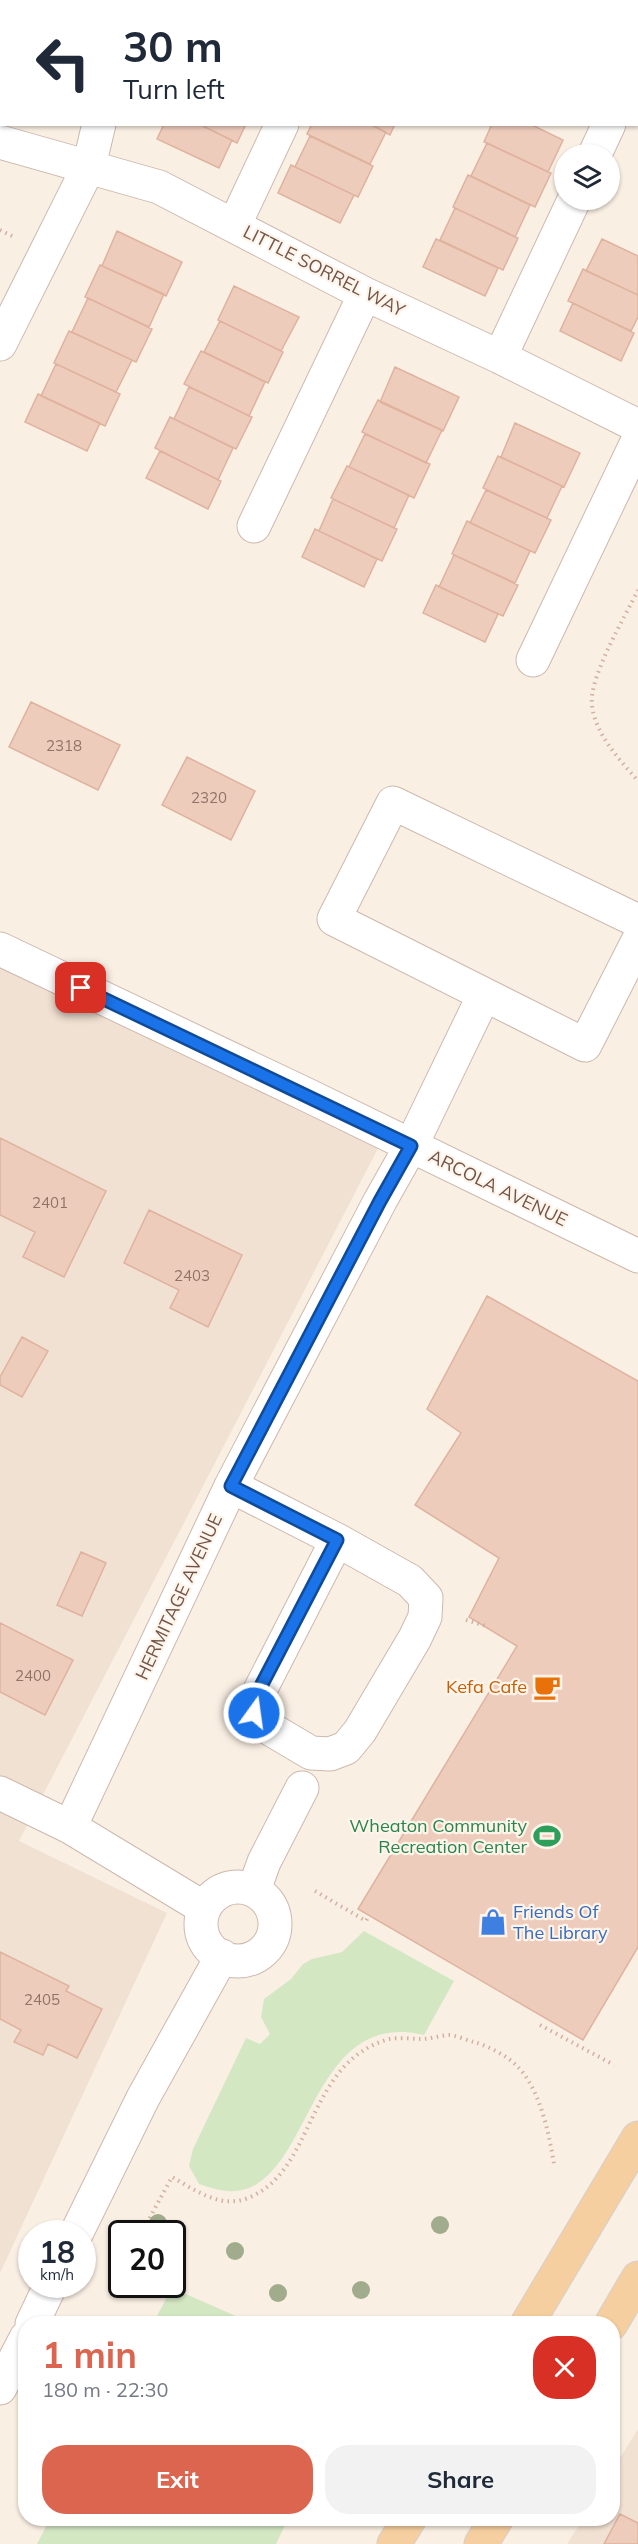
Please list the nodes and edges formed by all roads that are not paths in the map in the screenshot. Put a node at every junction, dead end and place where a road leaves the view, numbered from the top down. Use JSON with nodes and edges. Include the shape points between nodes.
{"nodes":[{"id":1,"x":99,"y":126,"type":"edge"},
{"id":2,"x":281,"y":126,"type":"edge"},
{"id":3,"x":608,"y":126,"type":"edge"},
{"id":4,"x":0,"y":142,"type":"edge"},
{"id":5,"x":600,"y":144,"type":"edge"},
{"id":6,"x":89,"y":166,"type":"junction"},
{"id":7,"x":569,"y":210,"type":"edge"},
{"id":8,"x":234,"y":226,"type":"junction"},
{"id":9,"x":365,"y":294,"type":"junction"},
{"id":10,"x":0,"y":344,"type":"edge"},
{"id":11,"x":500,"y":357,"type":"junction"},
{"id":12,"x":638,"y":426,"type":"edge"},
{"id":13,"x":638,"y":440,"type":"edge"},
{"id":14,"x":255,"y":526,"type":"dead end"},
{"id":15,"x":533,"y":660,"type":"dead end"},
{"id":16,"x":638,"y":921,"type":"edge"},
{"id":17,"x":638,"y":941,"type":"edge"},
{"id":18,"x":0,"y":949,"type":"edge"},
{"id":19,"x":484,"y":995,"type":"junction"},
{"id":20,"x":411,"y":1146,"type":"junction"},
{"id":21,"x":638,"y":1256,"type":"edge"},
{"id":22,"x":231,"y":1486,"type":"junction"},
{"id":23,"x":337,"y":1540,"type":"junction"},
{"id":24,"x":302,"y":1788,"type":"dead end"},
{"id":25,"x":0,"y":1793,"type":"edge"},
{"id":26,"x":69,"y":1827,"type":"junction"},
{"id":27,"x":254,"y":1890,"type":"junction"},
{"id":28,"x":204,"y":1908,"type":"junction"},
{"id":29,"x":222,"y":1956,"type":"junction"},
{"id":30,"x":638,"y":2138,"type":"edge"},
{"id":31,"x":83,"y":2220,"type":"edge"},
{"id":32,"x":638,"y":2278,"type":"edge"},
{"id":33,"x":45,"y":2298,"type":"edge"},
{"id":34,"x":37,"y":2316,"type":"edge"},
{"id":35,"x":532,"y":2316,"type":"edge"},
{"id":36,"x":616,"y":2316,"type":"edge"},
{"id":37,"x":18,"y":2353,"type":"edge"},
{"id":38,"x":0,"y":2388,"type":"edge"},
{"id":39,"x":405,"y":2526,"type":"edge"},
{"id":40,"x":491,"y":2526,"type":"edge"},
{"id":41,"x":394,"y":2544,"type":"edge"},
{"id":42,"x":481,"y":2544,"type":"edge"}],
"edges":[{"from":1,"to":6,"type":"street"},
{"from":2,"to":8,"type":"street"},
{"from":3,"to":5,"type":"street"},
{"from":4,"to":6,"type":"street","name":"LITTLE SORREL WAY"},
{"from":6,"to":8,"type":"street","name":"LITTLE SORREL WAY","via":[[159,187]]},
{"from":6,"to":10,"type":"street"},
{"from":7,"to":11,"type":"street"},
{"from":8,"to":9,"type":"street","name":"LITTLE SORREL WAY"},
{"from":9,"to":11,"type":"street","name":"LITTLE SORREL WAY"},
{"from":9,"to":14,"type":"street"},
{"from":11,"to":12,"type":"street","name":"LITTLE SORREL WAY"},
{"from":13,"to":15,"type":"street"},
{"from":16,"to":19,"type":"street","via":[[393,803],[334,919]]},
{"from":17,"to":19,"type":"street","via":[[585,1045]]},
{"from":18,"to":20,"type":"street","name":"ARCOLA AVENUE"},
{"from":19,"to":20,"type":"street","name":"HERMITAGE AVENUE"},
{"from":20,"to":21,"type":"street","name":"ARCOLA AVENUE"},
{"from":20,"to":22,"type":"street","name":"HERMITAGE AVENUE"},
{"from":22,"to":23,"type":"street"},
{"from":22,"to":26,"type":"street","name":"HERMITAGE AVENUE"},
{"from":23,"to":23,"type":"street","via":[[255,1700],[254,1713],[262,1724],[311,1753],[330,1754],[346,1748],[360,1731],[425,1617],[426,1598],[410,1581]]},
{"from":24,"to":27,"type":"street"},
{"from":25,"to":26,"type":"street"},
{"from":26,"to":28,"type":"street"},
{"from":27,"to":28,"type":"street","via":[[243,1887],[220,1891]]},
{"from":27,"to":29,"type":"street","via":[[264,1897],[275,1917],[272,1940],[253,1958],[241,1961]]},
{"from":28,"to":29,"type":"street","via":[[202,1933],[208,1945]]},
{"from":29,"to":31,"type":"street","via":[[143,2098]]},
{"from":30,"to":35,"type":"main road"},
{"from":32,"to":36,"type":"main road"},
{"from":33,"to":34,"type":"street"},
{"from":37,"to":38,"type":"street"},
{"from":39,"to":41,"type":"main road"},
{"from":40,"to":42,"type":"main road"}]}
